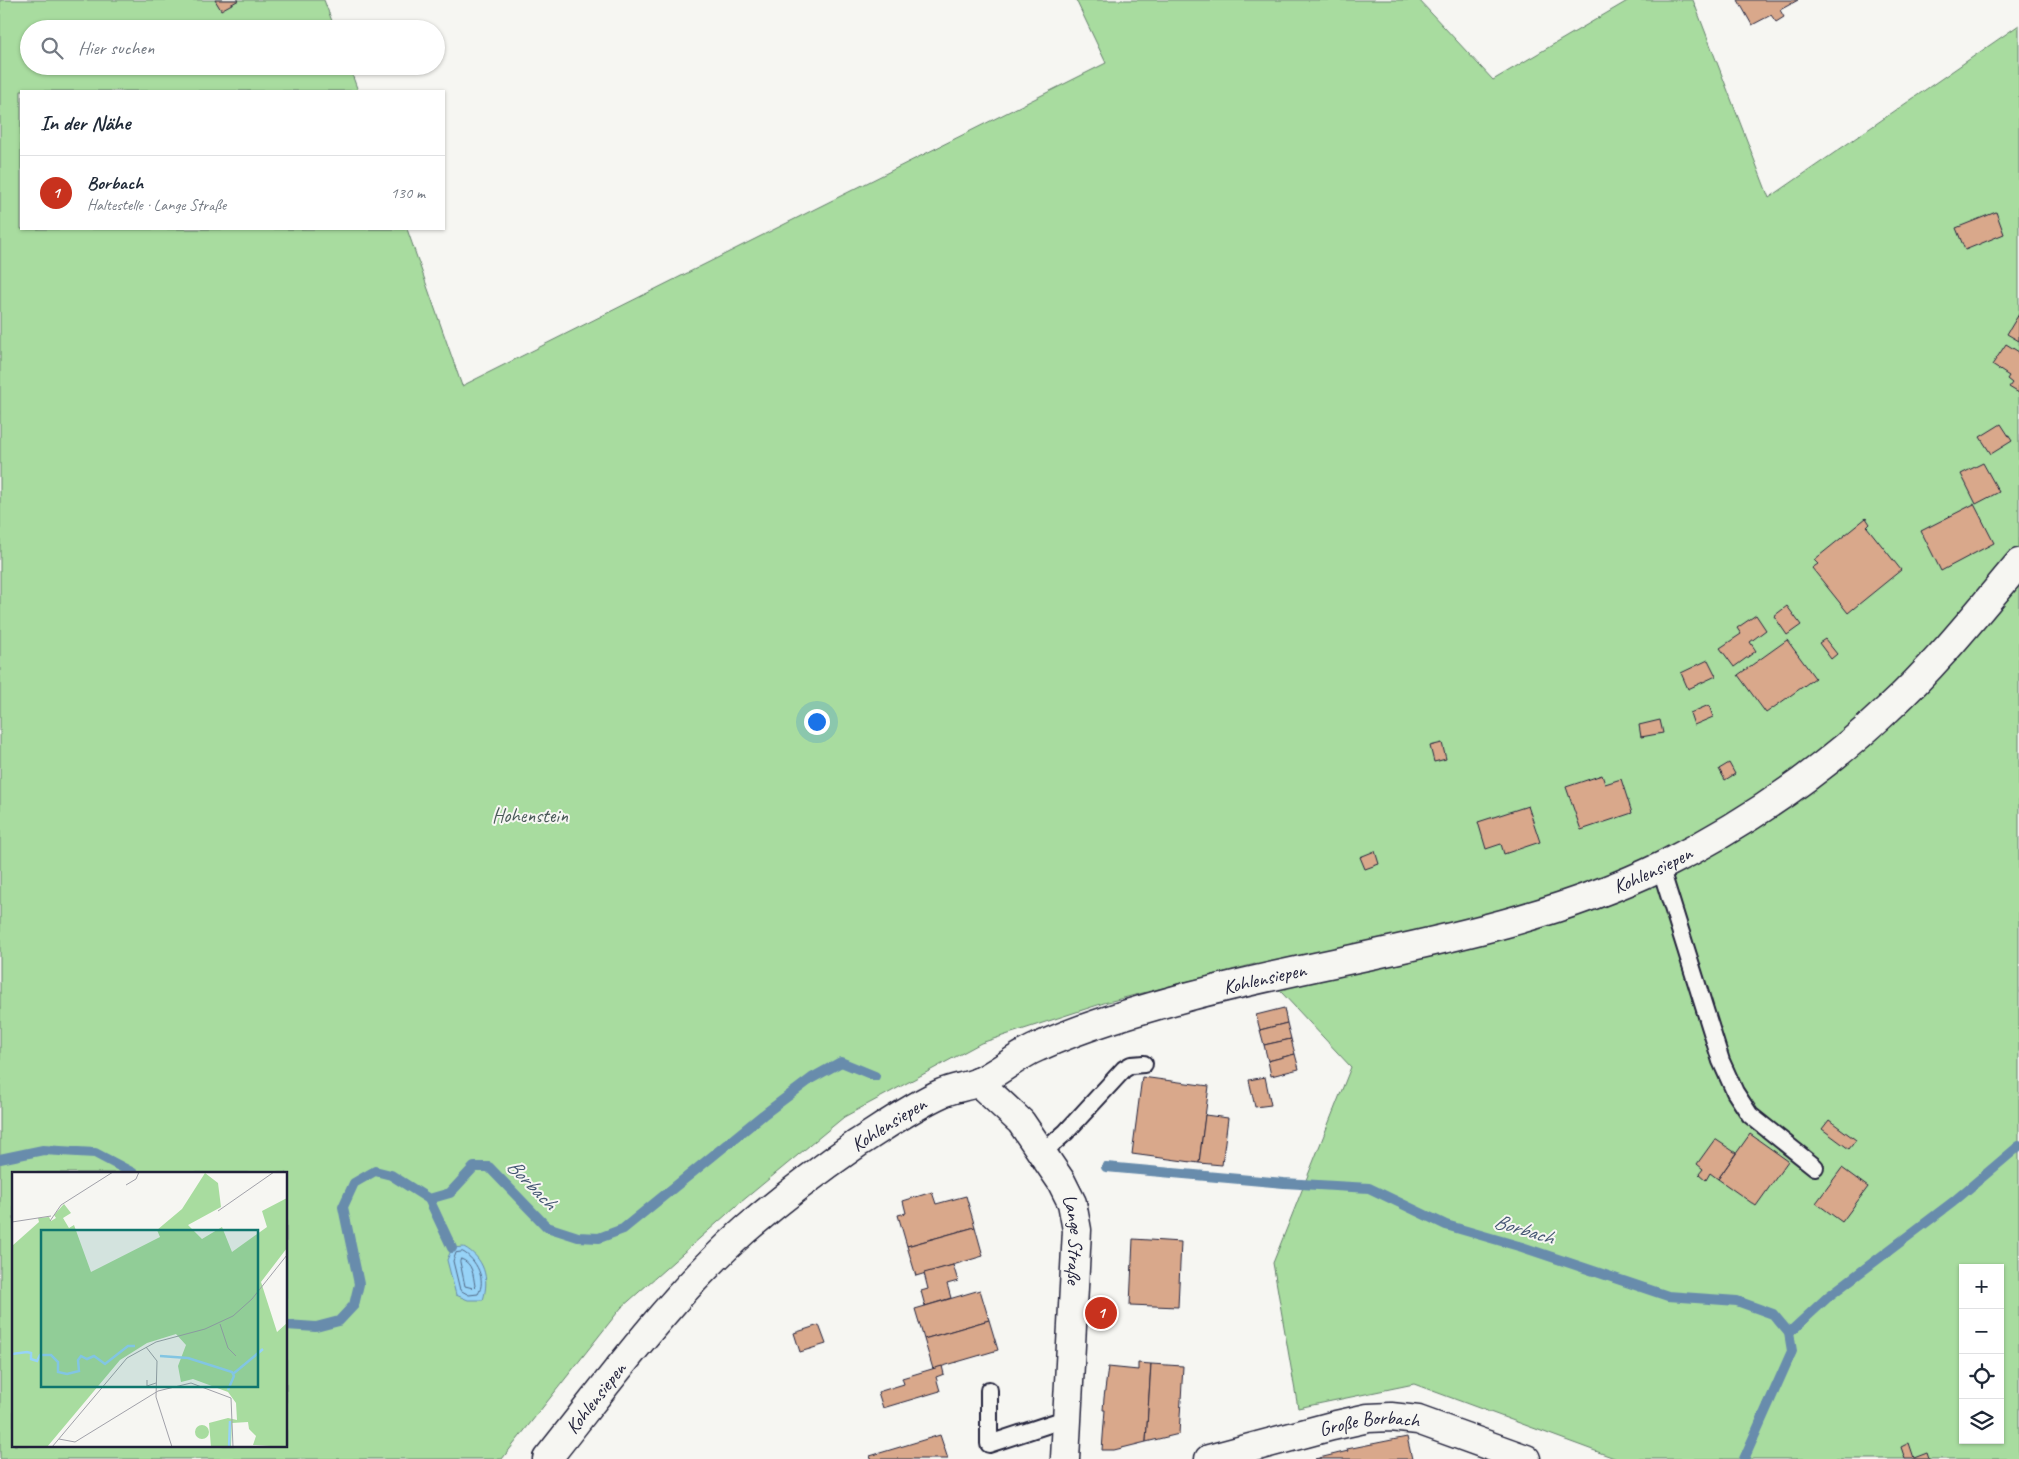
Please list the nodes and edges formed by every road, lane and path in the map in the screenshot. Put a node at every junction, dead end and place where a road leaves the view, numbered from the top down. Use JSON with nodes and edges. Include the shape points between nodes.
{"nodes":[{"id":1,"x":2019,"y":563,"type":"edge"},
{"id":2,"x":1660,"y":866,"type":"junction"},
{"id":3,"x":1144,"y":1064,"type":"dead end"},
{"id":4,"x":978,"y":1082,"type":"junction"},
{"id":5,"x":1042,"y":1154,"type":"junction"},
{"id":6,"x":1815,"y":1166,"type":"dead end"},
{"id":7,"x":989,"y":1390,"type":"dead end"},
{"id":8,"x":1068,"y":1418,"type":"junction"},
{"id":9,"x":547,"y":1459,"type":"edge"},
{"id":10,"x":1064,"y":1459,"type":"edge"},
{"id":11,"x":1209,"y":1459,"type":"edge"},
{"id":12,"x":1526,"y":1459,"type":"edge"}],
"edges":[{"from":1,"to":2,"type":"street","name":"Kohlensiepen","via":[[1889,709],[1824,766],[1748,817]]},
{"from":2,"to":4,"type":"street","name":"Kohlensiepen","via":[[1527,919],[1188,996],[1111,1019],[1032,1049]]},
{"from":2,"to":6,"type":"lane","via":[[1721,1061],[1735,1092],[1750,1115]]},
{"from":3,"to":5,"type":"lane","via":[[1124,1069]]},
{"from":4,"to":5,"type":"street","name":"Lange Straße","via":[[1021,1122]]},
{"from":4,"to":9,"type":"street","name":"Kohlensiepen","via":[[944,1092],[896,1119],[794,1189],[744,1231],[651,1329]]},
{"from":5,"to":8,"type":"street","name":"Lange Straße","via":[[1067,1192],[1077,1230]]},
{"from":7,"to":8,"type":"lane","via":[[989,1444]]},
{"from":8,"to":10,"type":"street","name":"Lange Straße"},
{"from":11,"to":12,"type":"street","name":"Große Borbach","via":[[1332,1426],[1391,1417],[1418,1420]]}]}
